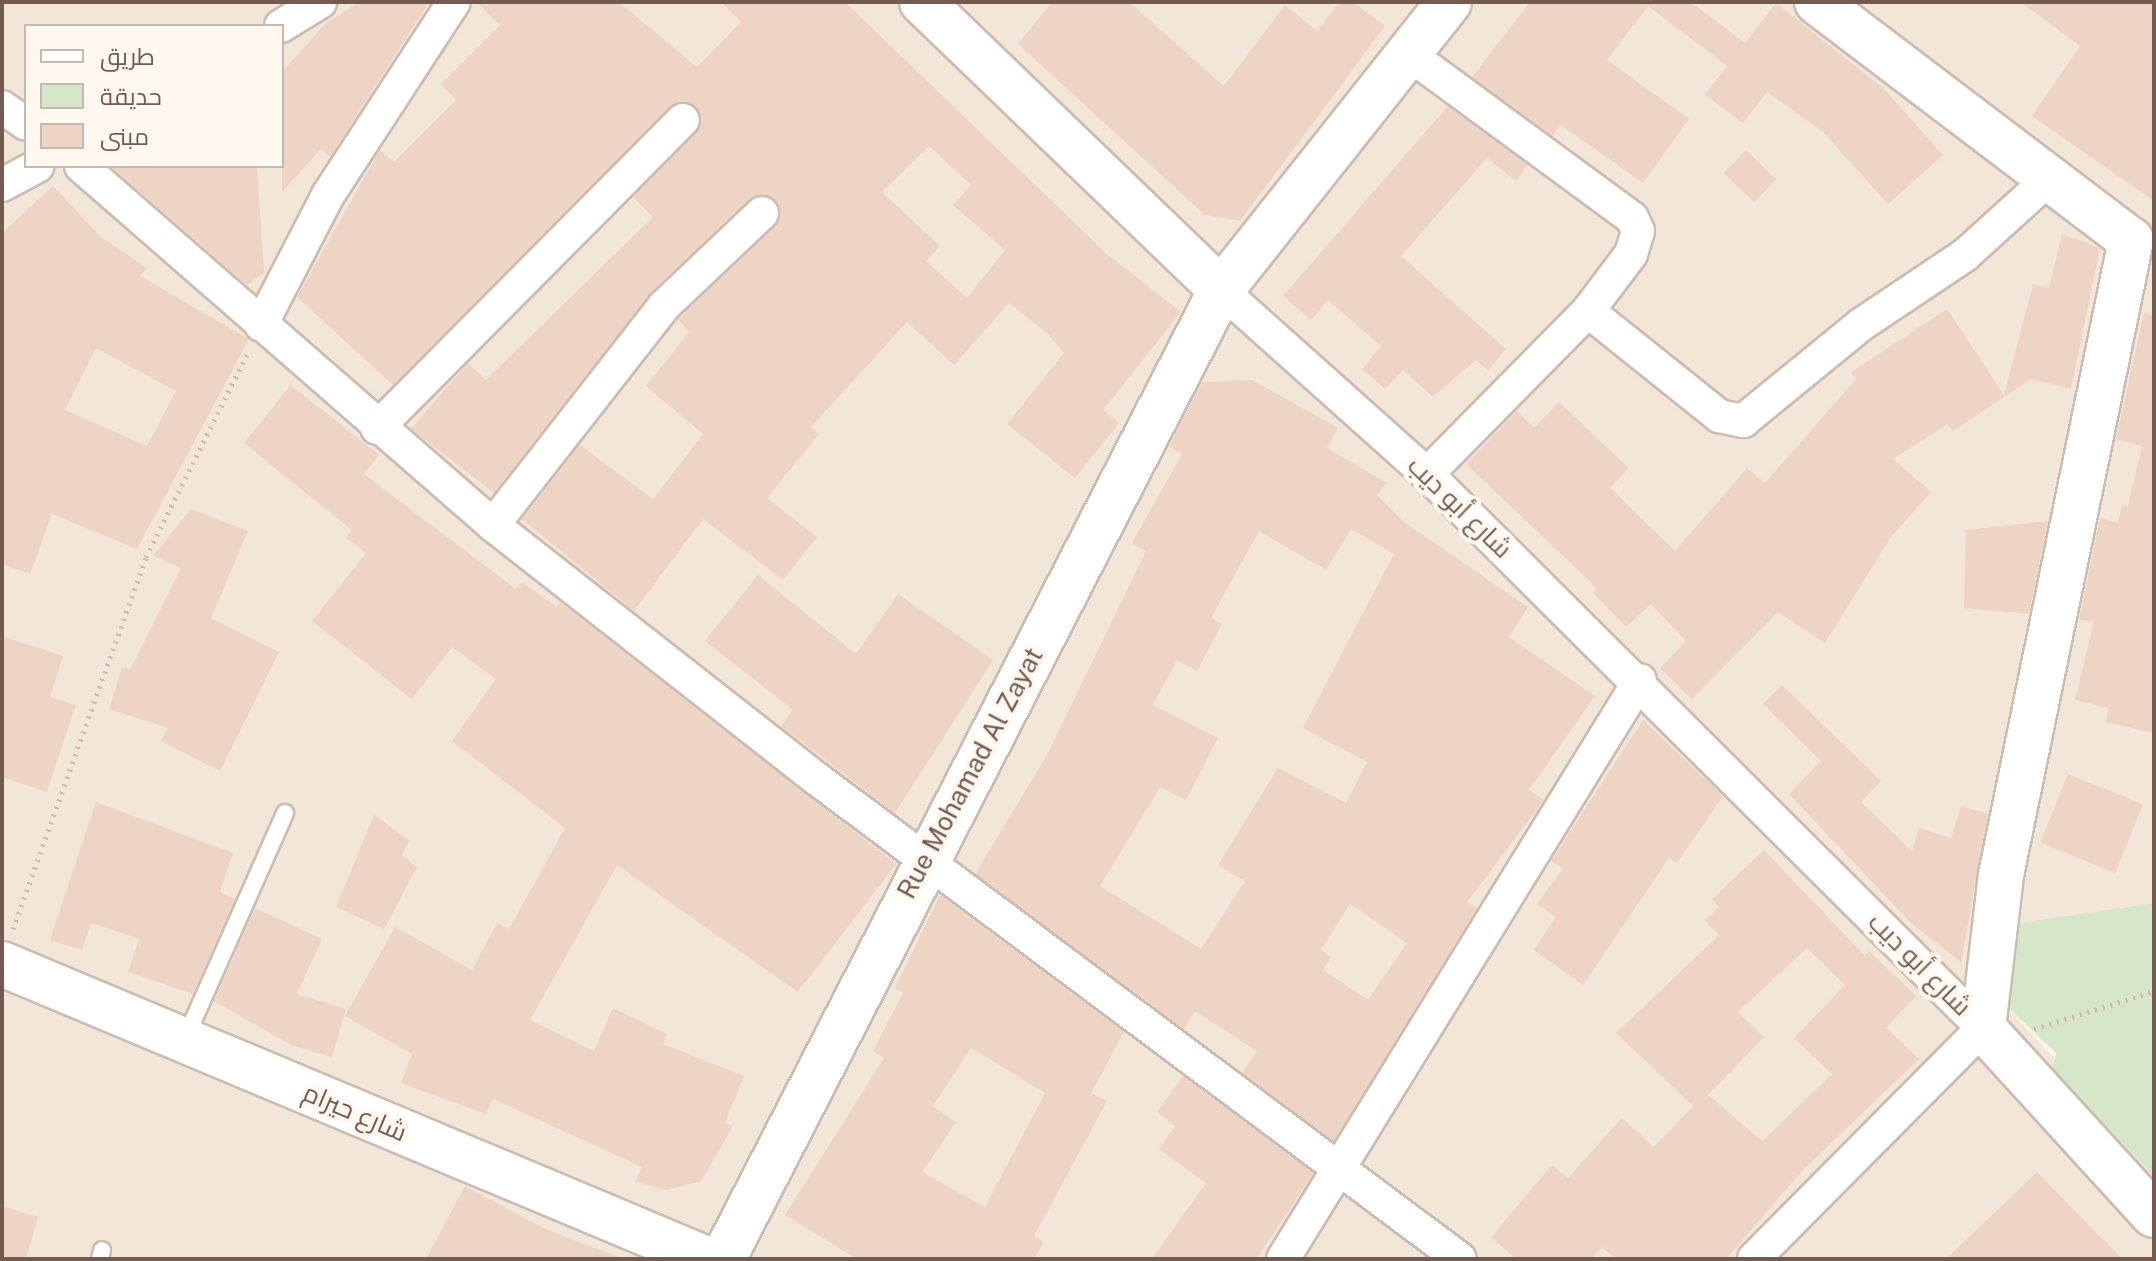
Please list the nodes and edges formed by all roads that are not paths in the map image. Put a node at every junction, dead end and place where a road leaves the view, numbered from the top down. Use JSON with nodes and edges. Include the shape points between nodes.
{"nodes":[{"id":1,"x":320,"y":2,"type":"edge"},
{"id":2,"x":454,"y":2,"type":"edge"},
{"id":3,"x":922,"y":2,"type":"edge"},
{"id":4,"x":1817,"y":2,"type":"edge"},
{"id":5,"x":1433,"y":8,"type":"edge"},
{"id":6,"x":284,"y":24,"type":"edge"},
{"id":7,"x":1406,"y":52,"type":"junction"},
{"id":8,"x":2,"y":107,"type":"edge"},
{"id":9,"x":683,"y":120,"type":"dead end"},
{"id":10,"x":24,"y":123,"type":"edge"},
{"id":11,"x":33,"y":168,"type":"edge"},
{"id":12,"x":83,"y":168,"type":"edge"},
{"id":13,"x":2050,"y":178,"type":"junction"},
{"id":14,"x":2,"y":185,"type":"edge"},
{"id":15,"x":762,"y":213,"type":"dead end"},
{"id":16,"x":2143,"y":248,"type":"edge"},
{"id":17,"x":1221,"y":290,"type":"junction"},
{"id":18,"x":1588,"y":311,"type":"junction"},
{"id":19,"x":261,"y":325,"type":"junction"},
{"id":20,"x":377,"y":428,"type":"junction"},
{"id":21,"x":1427,"y":474,"type":"junction"},
{"id":22,"x":493,"y":525,"type":"junction"},
{"id":23,"x":1640,"y":680,"type":"junction"},
{"id":24,"x":285,"y":813,"type":"dead end"},
{"id":25,"x":924,"y":858,"type":"junction"},
{"id":26,"x":5,"y":955,"type":"edge"},
{"id":27,"x":1989,"y":1035,"type":"junction"},
{"id":28,"x":185,"y":1040,"type":"junction"},
{"id":29,"x":1344,"y":1165,"type":"junction"},
{"id":30,"x":2154,"y":1215,"type":"edge"},
{"id":31,"x":707,"y":1259,"type":"edge"},
{"id":32,"x":723,"y":1259,"type":"edge"},
{"id":33,"x":1283,"y":1259,"type":"edge"},
{"id":34,"x":1460,"y":1259,"type":"edge"},
{"id":35,"x":1754,"y":1259,"type":"edge"}],
"edges":[{"from":1,"to":6,"type":"street"},
{"from":2,"to":19,"type":"street","via":[[328,195]]},
{"from":3,"to":17,"type":"street","name":"شارع أبو ديب"},
{"from":4,"to":13,"type":"street"},
{"from":5,"to":7,"type":"street","name":"Rue Mohamad Al Zayat"},
{"from":7,"to":17,"type":"street","name":"Rue Mohamad Al Zayat"},
{"from":7,"to":18,"type":"street","via":[[1632,218],[1638,231],[1631,254]]},
{"from":8,"to":10,"type":"street"},
{"from":9,"to":20,"type":"street"},
{"from":11,"to":14,"type":"street"},
{"from":12,"to":19,"type":"street"},
{"from":13,"to":16,"type":"street"},
{"from":13,"to":18,"type":"street","via":[[1965,255],[1862,324],[1743,421],[1719,416]]},
{"from":15,"to":22,"type":"street","via":[[664,306]]},
{"from":16,"to":27,"type":"street","via":[[2001,875]]},
{"from":17,"to":21,"type":"street","name":"شارع أبو ديب"},
{"from":17,"to":25,"type":"street","name":"Rue Mohamad Al Zayat"},
{"from":18,"to":21,"type":"street"},
{"from":19,"to":20,"type":"street"},
{"from":20,"to":22,"type":"street"},
{"from":21,"to":23,"type":"street","name":"شارع أبو ديب"},
{"from":22,"to":25,"type":"street"},
{"from":23,"to":27,"type":"street","name":"شارع أبو ديب"},
{"from":23,"to":29,"type":"street"},
{"from":24,"to":28,"type":"lane"},
{"from":25,"to":29,"type":"street"},
{"from":25,"to":32,"type":"street","name":"Rue Mohamad Al Zayat"},
{"from":26,"to":28,"type":"street","name":"شارع حيرام"},
{"from":27,"to":30,"type":"street"},
{"from":27,"to":35,"type":"street"},
{"from":28,"to":31,"type":"street","name":"شارع حيرام"},
{"from":29,"to":33,"type":"street"},
{"from":29,"to":34,"type":"street"}]}
